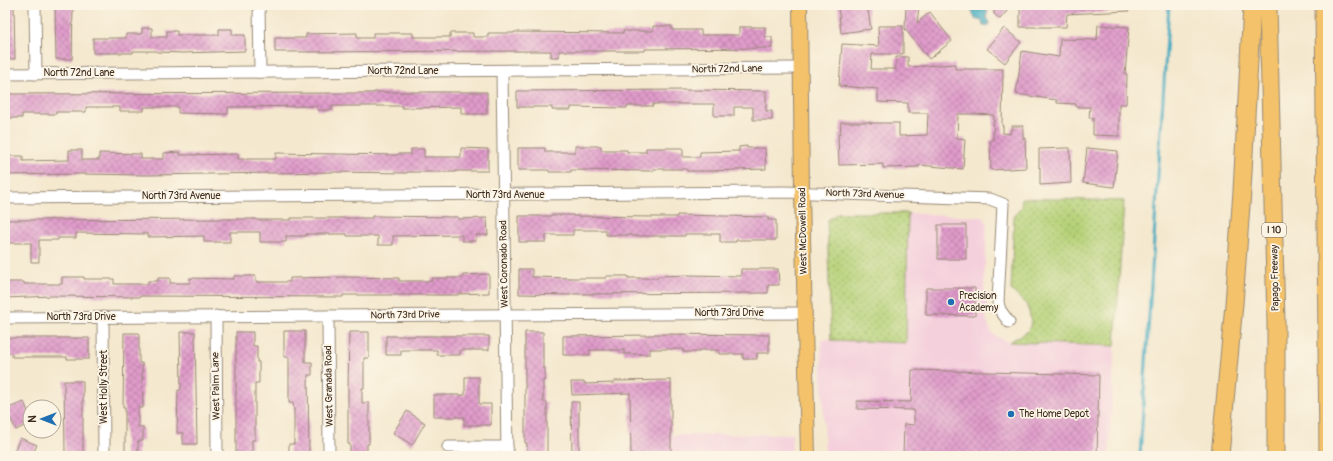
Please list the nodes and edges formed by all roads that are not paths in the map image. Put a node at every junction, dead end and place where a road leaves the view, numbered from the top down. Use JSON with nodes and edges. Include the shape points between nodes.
{"nodes":[{"id":1,"x":35,"y":5,"type":"edge"},
{"id":2,"x":259,"y":5,"type":"edge"},
{"id":3,"x":800,"y":5,"type":"edge"},
{"id":4,"x":1252,"y":5,"type":"edge"},
{"id":5,"x":1268,"y":5,"type":"edge"},
{"id":6,"x":1324,"y":5,"type":"edge"},
{"id":7,"x":801,"y":68,"type":"junction"},
{"id":8,"x":502,"y":71,"type":"junction"},
{"id":9,"x":260,"y":72,"type":"junction"},
{"id":10,"x":5,"y":74,"type":"edge"},
{"id":11,"x":36,"y":74,"type":"junction"},
{"id":12,"x":802,"y":193,"type":"junction"},
{"id":13,"x":504,"y":195,"type":"junction"},
{"id":14,"x":5,"y":198,"type":"edge"},
{"id":15,"x":805,"y":313,"type":"junction"},
{"id":16,"x":505,"y":314,"type":"junction"},
{"id":17,"x":216,"y":316,"type":"junction"},
{"id":18,"x":328,"y":316,"type":"junction"},
{"id":19,"x":103,"y":317,"type":"junction"},
{"id":20,"x":5,"y":318,"type":"edge"},
{"id":21,"x":1009,"y":322,"type":"dead end"},
{"id":22,"x":448,"y":447,"type":"dead end"},
{"id":23,"x":507,"y":452,"type":"edge"},
{"id":24,"x":104,"y":456,"type":"edge"},
{"id":25,"x":217,"y":456,"type":"edge"},
{"id":26,"x":329,"y":456,"type":"edge"},
{"id":27,"x":808,"y":456,"type":"edge"},
{"id":28,"x":1220,"y":456,"type":"edge"},
{"id":29,"x":1276,"y":456,"type":"edge"},
{"id":30,"x":1328,"y":456,"type":"edge"}],
"edges":[{"from":1,"to":11,"type":"street"},
{"from":2,"to":9,"type":"street"},
{"from":3,"to":7,"type":"main road","name":"West McDowell Road"},
{"from":4,"to":28,"type":"highway","via":[[1234,304]]},
{"from":5,"to":29,"type":"highway","name":"Papago Freeway","number":"I 10","via":[[1276,323]]},
{"from":6,"to":30,"type":"highway"},
{"from":7,"to":8,"type":"street","name":"North 72nd Lane"},
{"from":7,"to":12,"type":"main road","name":"West McDowell Road"},
{"from":8,"to":9,"type":"street","name":"North 72nd Lane"},
{"from":8,"to":13,"type":"street","name":"West Coronado Road"},
{"from":9,"to":11,"type":"street","name":"North 72nd Lane"},
{"from":10,"to":11,"type":"street","name":"North 72nd Lane"},
{"from":12,"to":13,"type":"street","name":"North 73rd Avenue"},
{"from":12,"to":15,"type":"main road","name":"West McDowell Road"},
{"from":12,"to":21,"type":"street","name":"North 73rd Avenue","via":[[963,197],[990,199],[1004,204],[998,302],[1000,310]]},
{"from":13,"to":14,"type":"street","name":"North 73rd Avenue"},
{"from":13,"to":16,"type":"street","name":"West Coronado Road"},
{"from":15,"to":16,"type":"street","name":"North 73rd Drive"},
{"from":15,"to":27,"type":"main road","name":"West McDowell Road"},
{"from":16,"to":18,"type":"street","name":"North 73rd Drive"},
{"from":16,"to":23,"type":"street","name":"West Coronado Road"},
{"from":17,"to":18,"type":"street","name":"North 73rd Drive"},
{"from":17,"to":19,"type":"street","name":"North 73rd Drive"},
{"from":17,"to":25,"type":"street","name":"West Palm Lane"},
{"from":18,"to":26,"type":"street","name":"West Granada Road"},
{"from":19,"to":20,"type":"street","name":"North 73rd Drive"},
{"from":19,"to":24,"type":"street","name":"West Holly Street"},
{"from":22,"to":23,"type":"street"}]}
